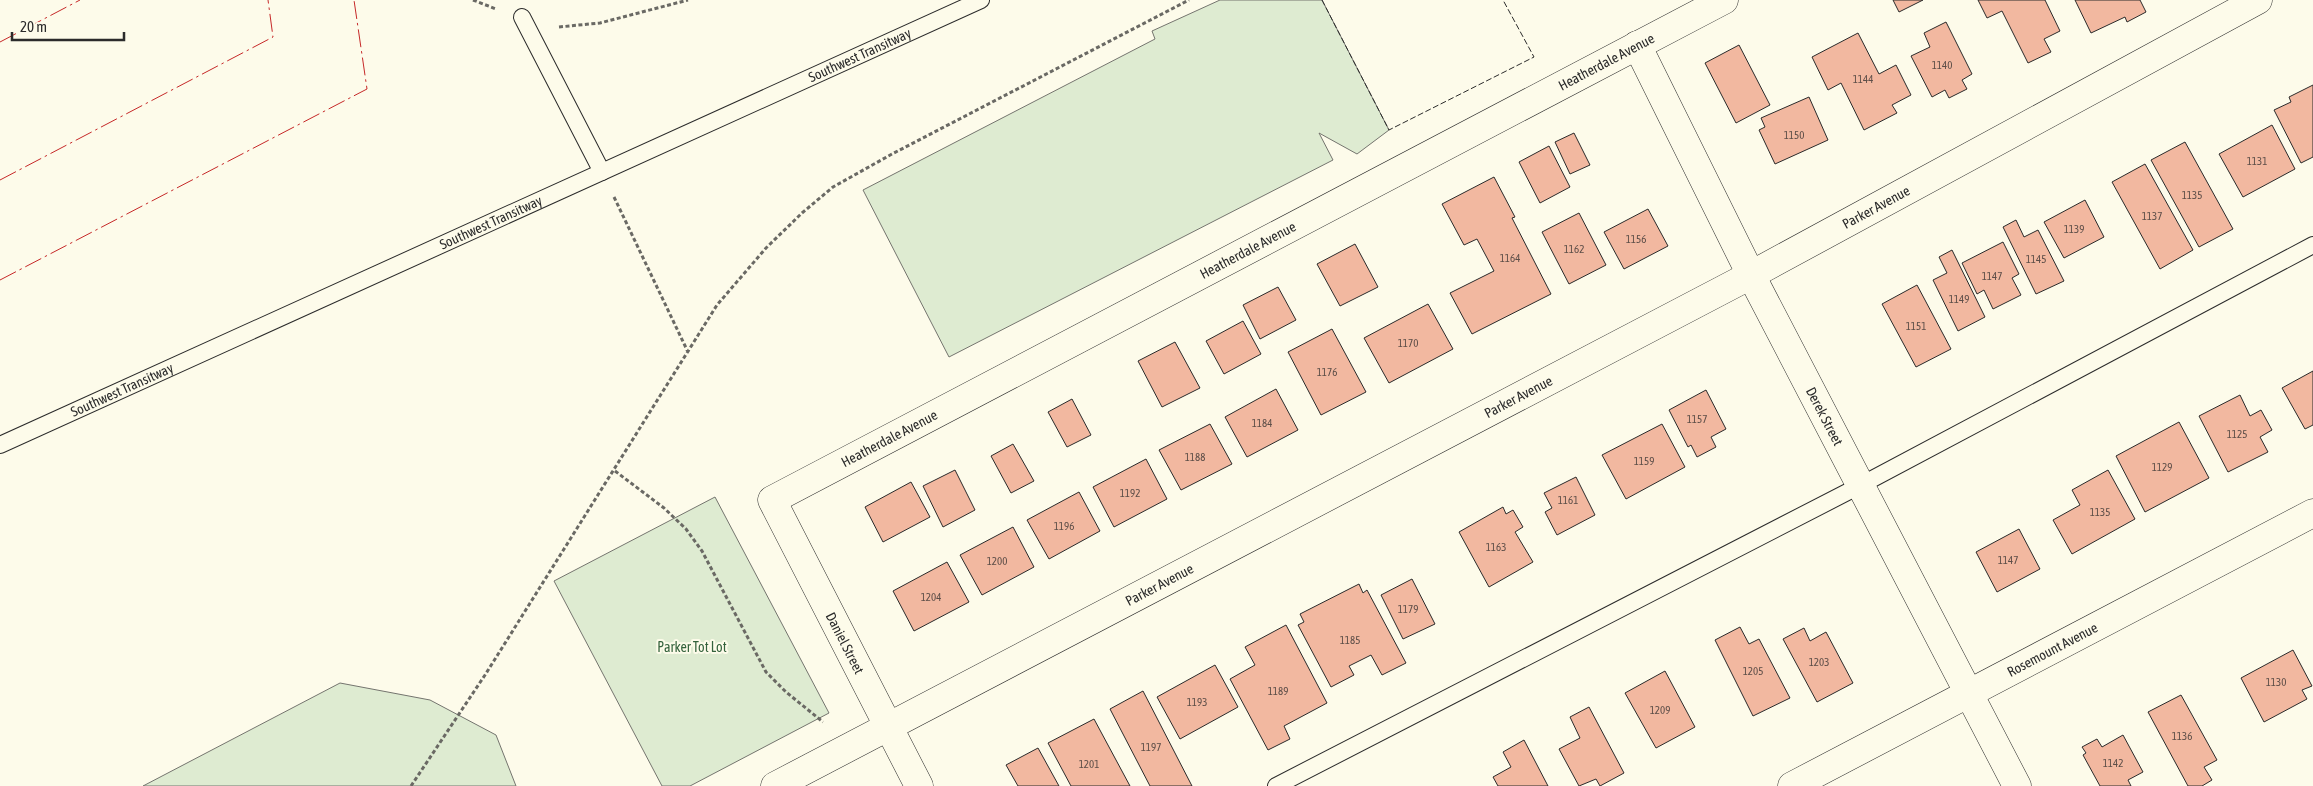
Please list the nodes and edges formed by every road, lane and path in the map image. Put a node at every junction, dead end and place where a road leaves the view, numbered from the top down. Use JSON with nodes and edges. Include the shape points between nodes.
{"nodes":[{"id":1,"x":473,"y":0,"type":"edge"},
{"id":2,"x":688,"y":0,"type":"edge"},
{"id":3,"x":981,"y":0,"type":"edge"},
{"id":4,"x":1189,"y":0,"type":"edge"},
{"id":5,"x":1724,"y":0,"type":"edge"},
{"id":6,"x":2258,"y":0,"type":"edge"},
{"id":7,"x":522,"y":17,"type":"junction"},
{"id":8,"x":1637,"y":45,"type":"junction"},
{"id":9,"x":602,"y":172,"type":"junction"},
{"id":10,"x":2313,"y":245,"type":"edge"},
{"id":11,"x":1751,"y":275,"type":"junction"},
{"id":12,"x":688,"y":352,"type":"junction"},
{"id":13,"x":0,"y":445,"type":"edge"},
{"id":14,"x":615,"y":471,"type":"junction"},
{"id":15,"x":1861,"y":486,"type":"junction"},
{"id":16,"x":772,"y":500,"type":"joint"},
{"id":17,"x":2313,"y":514,"type":"edge"},
{"id":18,"x":1969,"y":692,"type":"junction"},
{"id":19,"x":828,"y":727,"type":"dead end"},
{"id":20,"x":888,"y":727,"type":"junction"},
{"id":21,"x":411,"y":786,"type":"edge"},
{"id":22,"x":775,"y":786,"type":"edge"},
{"id":23,"x":919,"y":786,"type":"edge"},
{"id":24,"x":1276,"y":786,"type":"edge"},
{"id":25,"x":1792,"y":786,"type":"edge"},
{"id":26,"x":2017,"y":786,"type":"edge"}],
"edges":[{"from":1,"to":7,"type":"path"},
{"from":2,"to":7,"type":"path","via":[[600,24],[553,27]]},
{"from":3,"to":9,"type":"lane","name":"Southwest Transitway"},
{"from":4,"to":12,"type":"path","via":[[834,187],[802,213],[742,275]]},
{"from":5,"to":8,"type":"street","name":"Heatherdale Avenue"},
{"from":6,"to":11,"type":"street","name":"Parker Avenue"},
{"from":7,"to":9,"type":"lane"},
{"from":8,"to":11,"type":"street","name":"Derek Street"},
{"from":8,"to":16,"type":"street","name":"Heatherdale Avenue"},
{"from":9,"to":12,"type":"path"},
{"from":9,"to":13,"type":"lane","name":"Southwest Transitway"},
{"from":10,"to":15,"type":"lane"},
{"from":11,"to":15,"type":"street","name":"Derek Street"},
{"from":11,"to":20,"type":"street","name":"Parker Avenue"},
{"from":12,"to":14,"type":"path"},
{"from":14,"to":19,"type":"path","via":[[686,529],[702,551],[766,672]]},
{"from":14,"to":21,"type":"path"},
{"from":15,"to":18,"type":"street","name":"Derek Street"},
{"from":15,"to":24,"type":"lane"},
{"from":16,"to":20,"type":"street","name":"Daniel Street"},
{"from":17,"to":18,"type":"street","name":"Rosemount Avenue"},
{"from":18,"to":25,"type":"street","name":"Rosemount Avenue"},
{"from":18,"to":26,"type":"street","name":"Derek Street"},
{"from":20,"to":22,"type":"street","name":"Parker Avenue"},
{"from":20,"to":23,"type":"street","name":"Daniel Street"}]}
